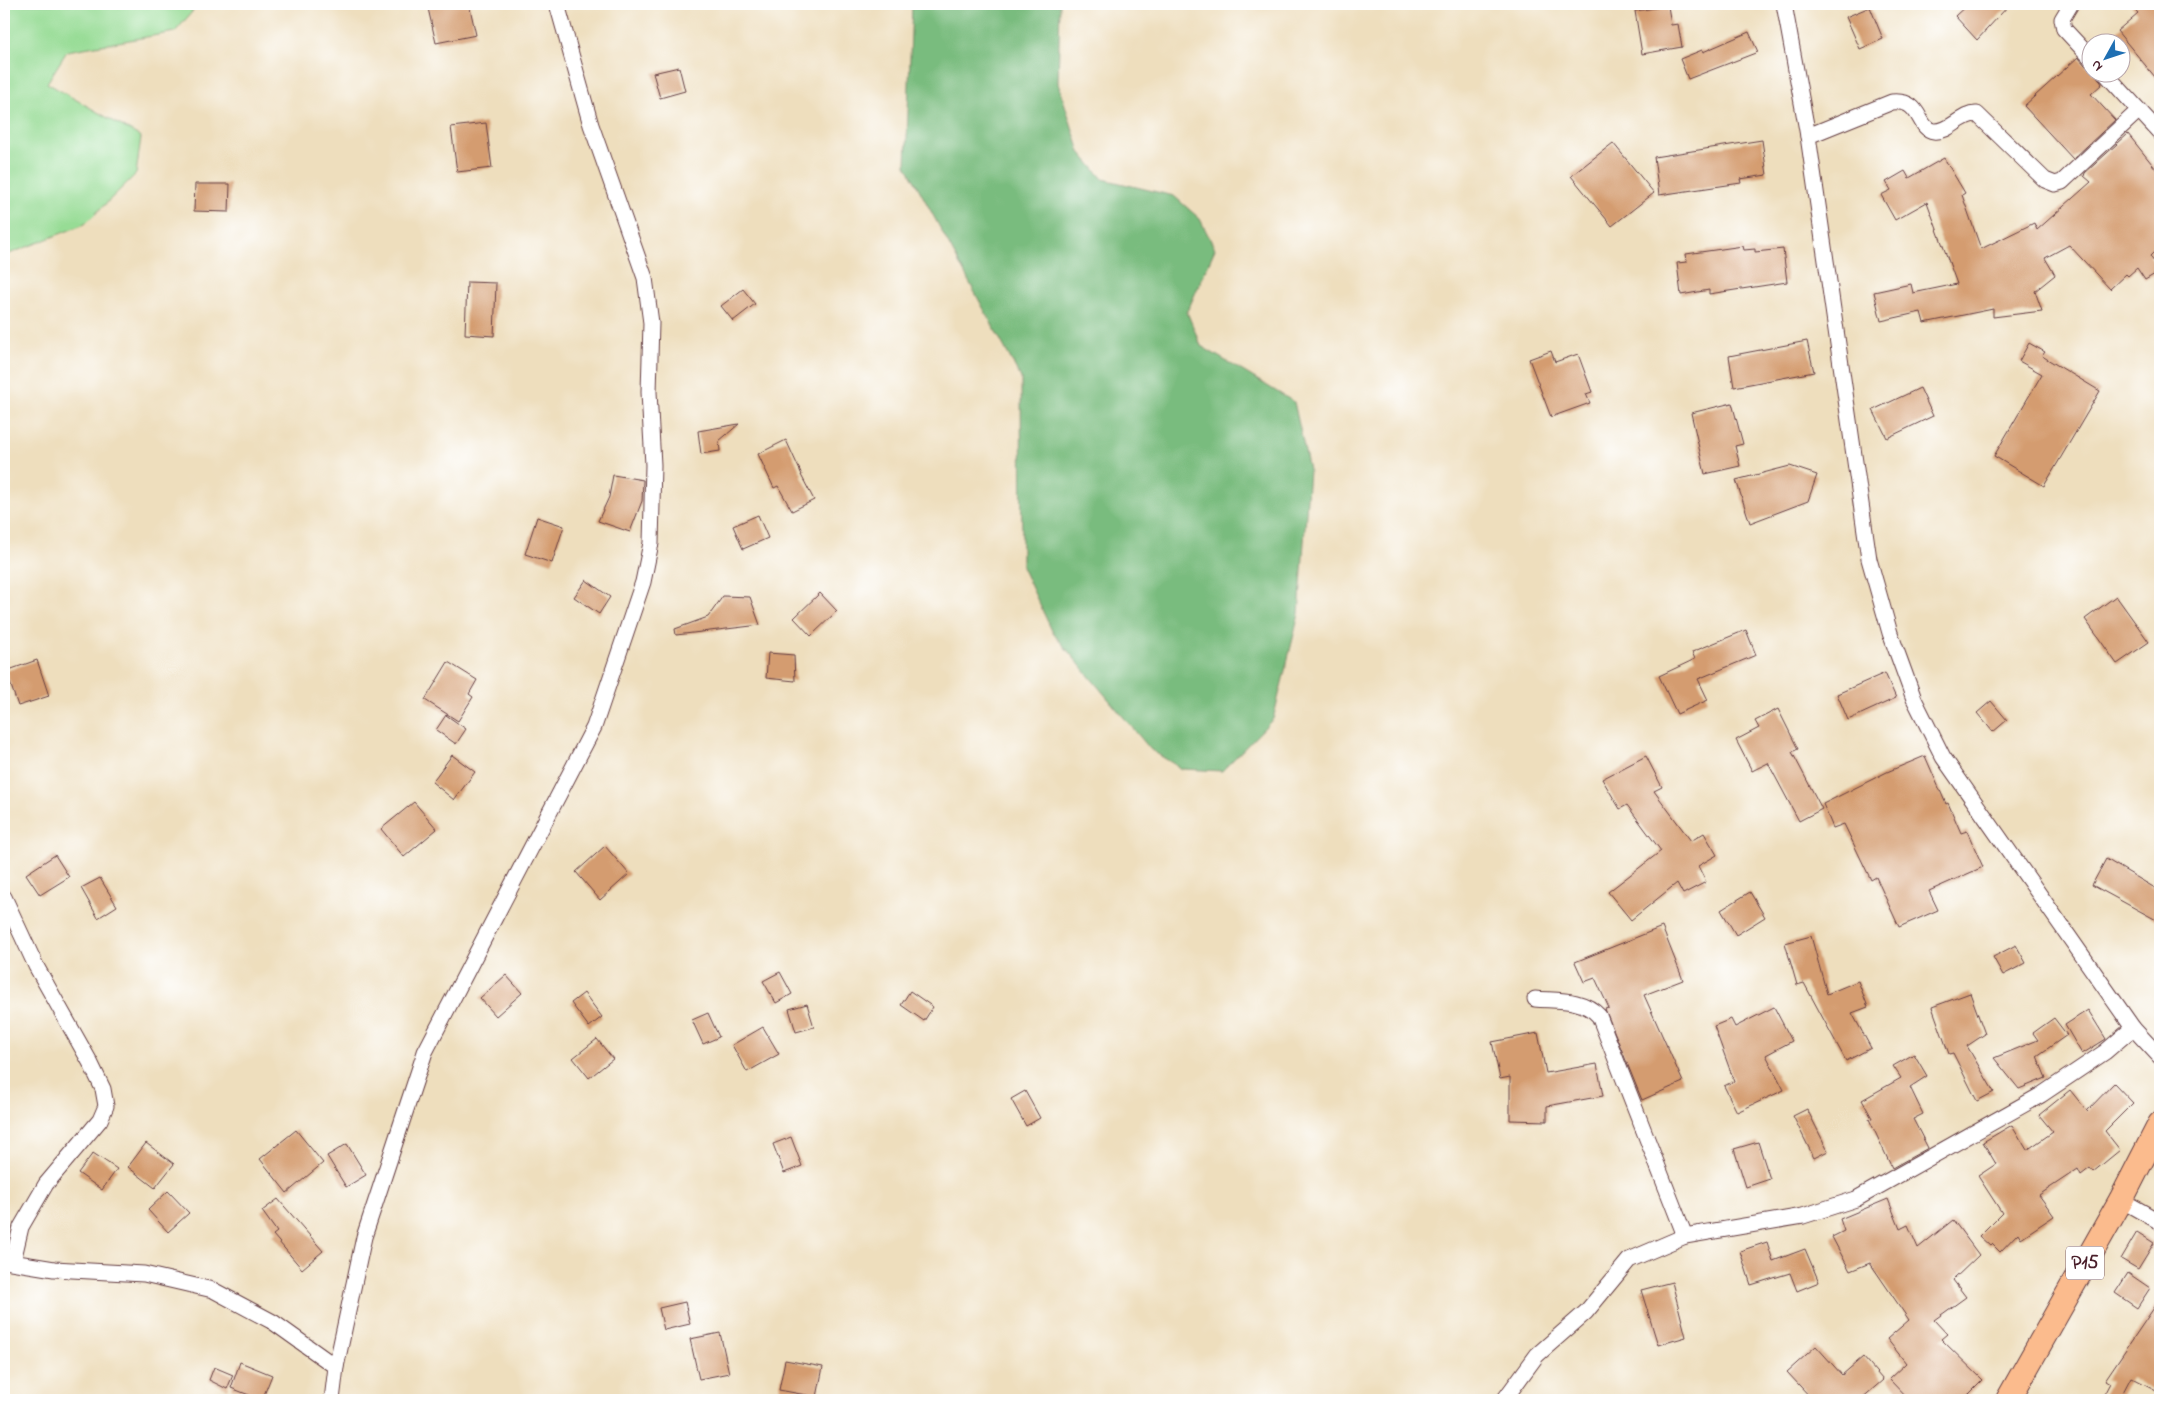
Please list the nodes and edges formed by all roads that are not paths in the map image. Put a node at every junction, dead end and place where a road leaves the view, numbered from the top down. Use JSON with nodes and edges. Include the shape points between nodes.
{"nodes":[{"id":1,"x":558,"y":4,"type":"edge"},
{"id":2,"x":1784,"y":4,"type":"edge"},
{"id":3,"x":2071,"y":4,"type":"edge"},
{"id":4,"x":2082,"y":48,"type":"edge"},
{"id":5,"x":2113,"y":82,"type":"edge"},
{"id":6,"x":2138,"y":110,"type":"junction"},
{"id":7,"x":2160,"y":133,"type":"edge"},
{"id":8,"x":1808,"y":136,"type":"junction"},
{"id":9,"x":4,"y":897,"type":"edge"},
{"id":10,"x":1535,"y":999,"type":"dead end"},
{"id":11,"x":2133,"y":1028,"type":"junction"},
{"id":12,"x":2160,"y":1057,"type":"edge"},
{"id":13,"x":2160,"y":1124,"type":"edge"},
{"id":14,"x":2121,"y":1200,"type":"junction"},
{"id":15,"x":2160,"y":1222,"type":"edge"},
{"id":16,"x":1685,"y":1236,"type":"junction"},
{"id":17,"x":8,"y":1261,"type":"edge"},
{"id":18,"x":336,"y":1367,"type":"junction"},
{"id":19,"x":332,"y":1400,"type":"edge"},
{"id":20,"x":1504,"y":1400,"type":"edge"},
{"id":21,"x":2008,"y":1400,"type":"edge"}],
"edges":[{"from":1,"to":18,"type":"street","via":[[591,125],[645,278],[651,323],[651,543],[644,582],[594,727],[425,1052],[364,1237]]},
{"from":2,"to":8,"type":"street"},
{"from":3,"to":4,"type":"street","via":[[2062,20],[2064,29]]},
{"from":5,"to":6,"type":"street"},
{"from":6,"to":7,"type":"street"},
{"from":6,"to":8,"type":"street","via":[[2062,182],[2055,184],[2045,180],[1977,114],[1970,113],[1942,130],[1934,131],[1927,129],[1911,105],[1902,101],[1892,102]]},
{"from":8,"to":11,"type":"street","via":[[1869,559],[1890,633],[1914,699],[1943,757]]},
{"from":9,"to":17,"type":"street","via":[[36,966],[90,1062],[103,1089],[106,1106],[100,1120],[46,1184],[21,1227]]},
{"from":10,"to":16,"type":"street","via":[[1580,1003],[1592,1008],[1599,1016]]},
{"from":11,"to":12,"type":"street"},
{"from":11,"to":16,"type":"street","via":[[2105,1052],[2041,1095],[1856,1198],[1803,1216]]},
{"from":13,"to":14,"type":"main road","number":"P15"},
{"from":14,"to":15,"type":"street"},
{"from":14,"to":21,"type":"main road","number":"P15"},
{"from":16,"to":20,"type":"street","via":[[1629,1260],[1586,1312],[1537,1355]]},
{"from":17,"to":18,"type":"street","via":[[54,1268],[144,1274],[214,1290],[273,1322]]},
{"from":18,"to":19,"type":"street"}]}
